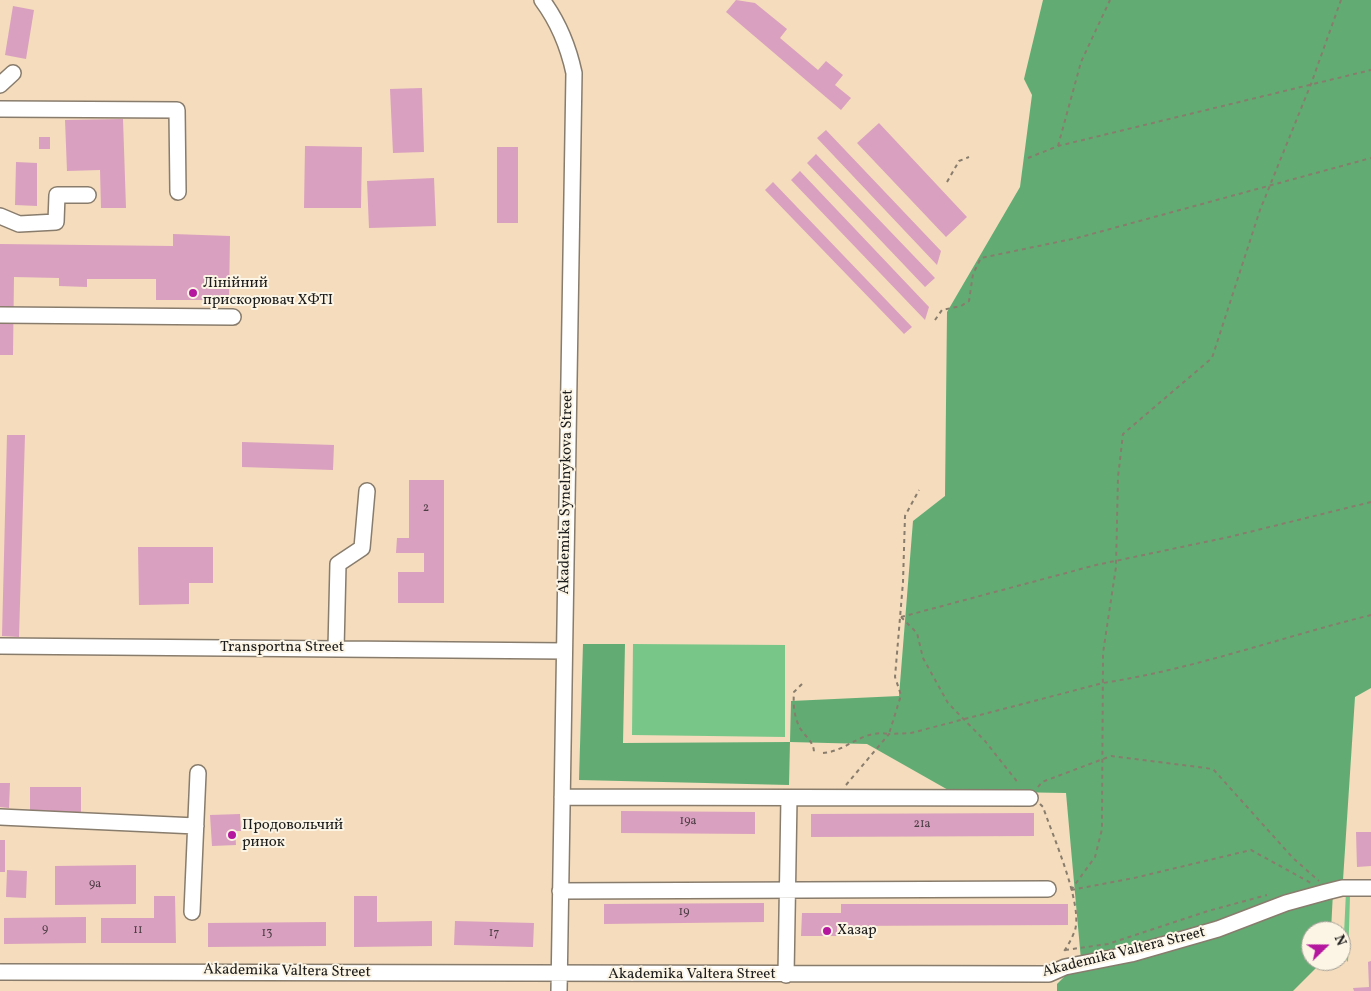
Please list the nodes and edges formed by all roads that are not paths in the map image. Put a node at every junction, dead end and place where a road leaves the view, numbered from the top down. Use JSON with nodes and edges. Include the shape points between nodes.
{"nodes":[{"id":1,"x":542,"y":0,"type":"edge"},
{"id":2,"x":13,"y":73,"type":"dead end"},
{"id":3,"x":0,"y":84,"type":"edge"},
{"id":4,"x":0,"y":109,"type":"edge"},
{"id":5,"x":178,"y":192,"type":"dead end"},
{"id":6,"x":88,"y":195,"type":"dead end"},
{"id":7,"x":0,"y":216,"type":"edge"},
{"id":8,"x":0,"y":315,"type":"edge"},
{"id":9,"x":233,"y":317,"type":"dead end"},
{"id":10,"x":367,"y":491,"type":"dead end"},
{"id":11,"x":0,"y":646,"type":"edge"},
{"id":12,"x":336,"y":649,"type":"junction"},
{"id":13,"x":564,"y":651,"type":"junction"},
{"id":14,"x":198,"y":773,"type":"dead end"},
{"id":15,"x":562,"y":797,"type":"junction"},
{"id":16,"x":789,"y":798,"type":"junction"},
{"id":17,"x":1030,"y":798,"type":"road end"},
{"id":18,"x":0,"y":818,"type":"edge"},
{"id":19,"x":196,"y":826,"type":"junction"},
{"id":20,"x":1371,"y":888,"type":"edge"},
{"id":21,"x":1048,"y":889,"type":"dead end"},
{"id":22,"x":788,"y":890,"type":"junction"},
{"id":23,"x":560,"y":891,"type":"junction"},
{"id":24,"x":192,"y":912,"type":"dead end"},
{"id":25,"x":0,"y":972,"type":"edge"},
{"id":26,"x":559,"y":975,"type":"junction"},
{"id":27,"x":786,"y":975,"type":"junction"},
{"id":28,"x":559,"y":991,"type":"edge"}],
"edges":[{"from":1,"to":13,"type":"street","name":"Akademika Synelnykova Street","via":[[557,21],[574,73]]},
{"from":2,"to":3,"type":"street"},
{"from":4,"to":5,"type":"street","via":[[177,110]]},
{"from":6,"to":7,"type":"street","via":[[57,195],[56,222],[19,224]]},
{"from":8,"to":9,"type":"street"},
{"from":10,"to":12,"type":"street","via":[[362,548],[338,564]]},
{"from":11,"to":12,"type":"street","name":"Transportna Street"},
{"from":12,"to":13,"type":"street","name":"Transportna Street"},
{"from":13,"to":15,"type":"street","name":"Akademika Synelnykova Street"},
{"from":14,"to":19,"type":"street"},
{"from":15,"to":16,"type":"street"},
{"from":15,"to":23,"type":"street","name":"Akademika Synelnykova Street"},
{"from":16,"to":17,"type":"street"},
{"from":16,"to":22,"type":"street"},
{"from":18,"to":19,"type":"street"},
{"from":19,"to":24,"type":"street"},
{"from":20,"to":27,"type":"street","name":"Akademika Valtera Street","via":[[1342,888],[1326,892],[1286,903],[1218,930],[1049,974]]},
{"from":21,"to":22,"type":"street"},
{"from":22,"to":23,"type":"street"},
{"from":22,"to":27,"type":"street"},
{"from":23,"to":26,"type":"street","name":"Akademika Synelnykova Street"},
{"from":25,"to":26,"type":"street","name":"Akademika Valtera Street"},
{"from":26,"to":27,"type":"street","name":"Akademika Valtera Street"},
{"from":26,"to":28,"type":"street","name":"Akademika Synelnykova Street"}]}
